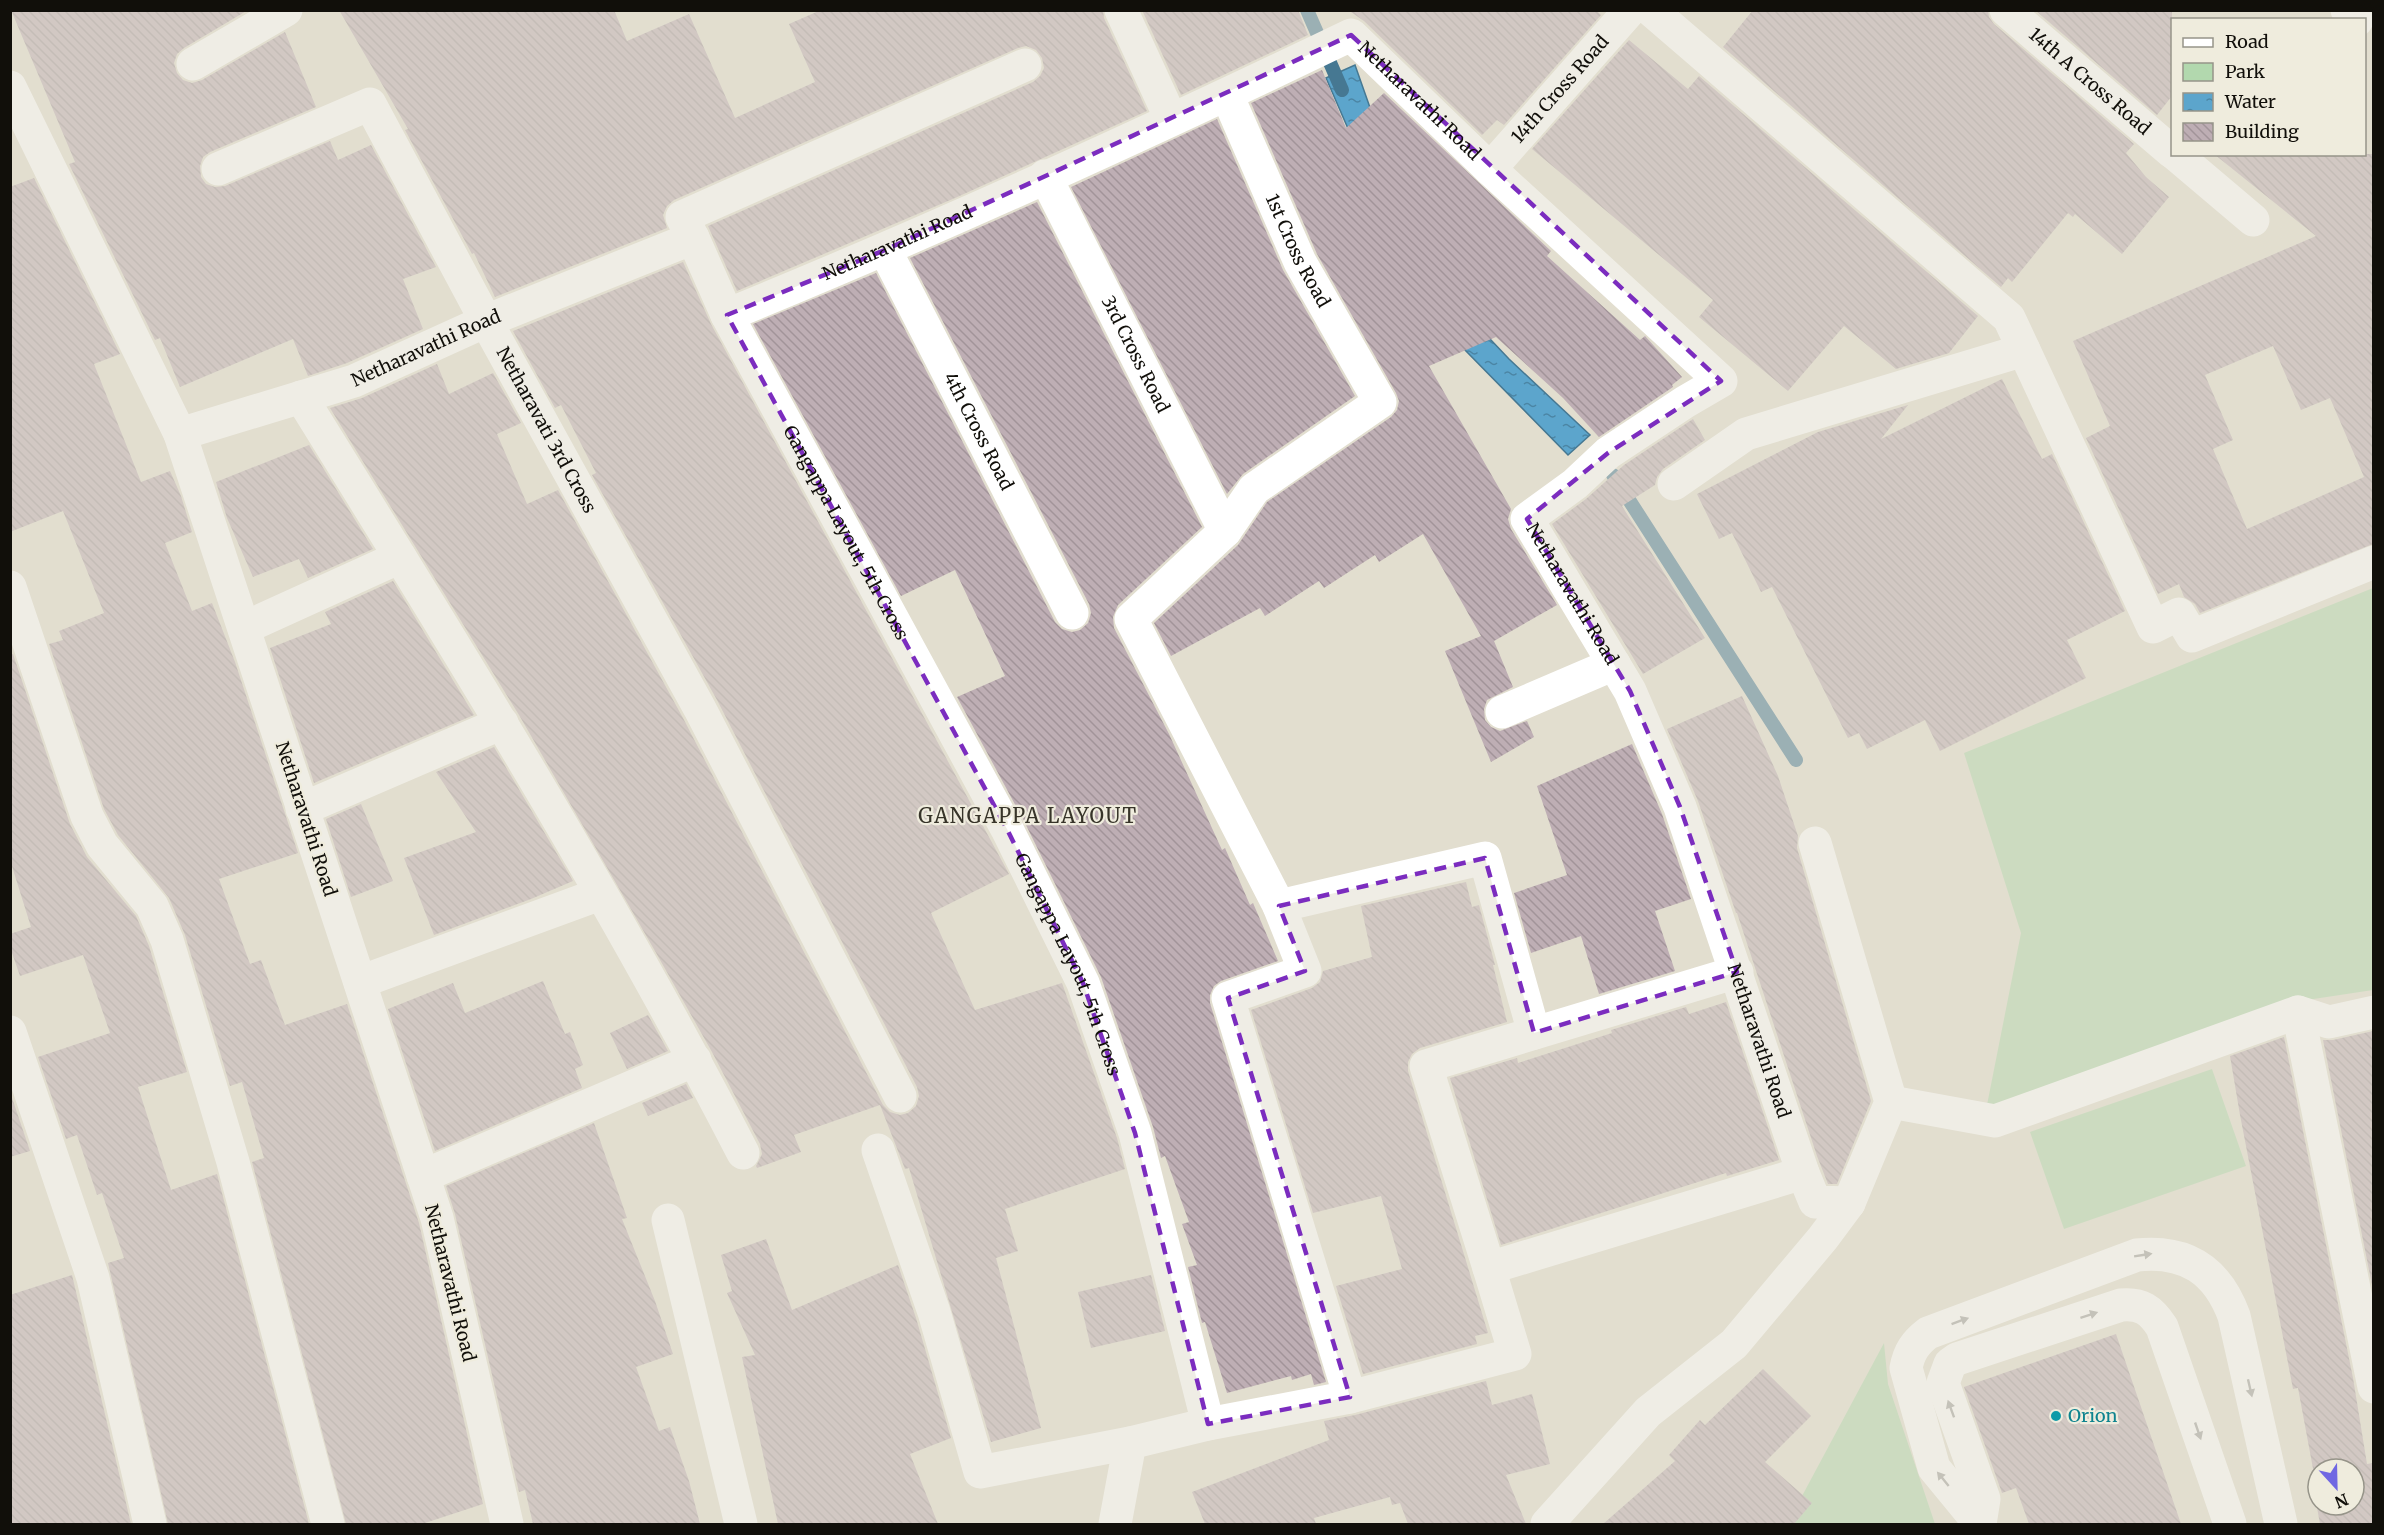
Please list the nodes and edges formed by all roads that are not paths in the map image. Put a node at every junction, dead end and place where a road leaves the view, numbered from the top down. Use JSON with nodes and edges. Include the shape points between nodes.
{"nodes":[{"id":1,"x":286,"y":10,"type":"edge"},
{"id":2,"x":1121,"y":10,"type":"edge"},
{"id":3,"x":1630,"y":10,"type":"edge"},
{"id":4,"x":1651,"y":10,"type":"edge"},
{"id":5,"x":2006,"y":10,"type":"edge"},
{"id":6,"x":193,"y":64,"type":"dead end"},
{"id":7,"x":1025,"y":65,"type":"dead end"},
{"id":8,"x":10,"y":87,"type":"edge"},
{"id":9,"x":1227,"y":95,"type":"junction"},
{"id":10,"x":1171,"y":119,"type":"junction"},
{"id":11,"x":2171,"y":150,"type":"edge"},
{"id":12,"x":2178,"y":156,"type":"edge"},
{"id":13,"x":218,"y":168,"type":"dead end"},
{"id":14,"x":1490,"y":169,"type":"junction"},
{"id":15,"x":1045,"y":176,"type":"junction"},
{"id":16,"x":2253,"y":220,"type":"dead end"},
{"id":17,"x":693,"y":238,"type":"junction"},
{"id":18,"x":885,"y":250,"type":"junction"},
{"id":19,"x":727,"y":315,"type":"junction"},
{"id":20,"x":486,"y":321,"type":"junction"},
{"id":21,"x":2024,"y":350,"type":"junction"},
{"id":22,"x":301,"y":397,"type":"junction"},
{"id":23,"x":180,"y":434,"type":"junction"},
{"id":24,"x":1674,"y":484,"type":"dead end"},
{"id":25,"x":1225,"y":531,"type":"junction"},
{"id":26,"x":400,"y":557,"type":"junction"},
{"id":27,"x":2373,"y":562,"type":"edge"},
{"id":28,"x":10,"y":587,"type":"edge"},
{"id":29,"x":1072,"y":613,"type":"dead end"},
{"id":30,"x":244,"y":628,"type":"junction"},
{"id":31,"x":1614,"y":664,"type":"junction"},
{"id":32,"x":1502,"y":712,"type":"dead end"},
{"id":33,"x":502,"y":723,"type":"junction"},
{"id":34,"x":303,"y":809,"type":"junction"},
{"id":35,"x":1815,"y":843,"type":"dead end"},
{"id":36,"x":600,"y":894,"type":"junction"},
{"id":37,"x":1279,"y":906,"type":"junction"},
{"id":38,"x":1737,"y":972,"type":"junction"},
{"id":39,"x":360,"y":982,"type":"junction"},
{"id":40,"x":2298,"y":1012,"type":"junction"},
{"id":41,"x":2373,"y":1012,"type":"edge"},
{"id":42,"x":10,"y":1032,"type":"edge"},
{"id":43,"x":1534,"y":1033,"type":"junction"},
{"id":44,"x":694,"y":1060,"type":"junction"},
{"id":45,"x":900,"y":1096,"type":"dead end"},
{"id":46,"x":1891,"y":1102,"type":"junction"},
{"id":47,"x":879,"y":1150,"type":"dead end"},
{"id":48,"x":743,"y":1153,"type":"dead end"},
{"id":49,"x":1803,"y":1173,"type":"junction"},
{"id":50,"x":423,"y":1176,"type":"junction"},
{"id":51,"x":1849,"y":1203,"type":"junction"},
{"id":52,"x":668,"y":1220,"type":"dead end"},
{"id":53,"x":1489,"y":1268,"type":"junction"},
{"id":54,"x":2373,"y":1387,"type":"edge"},
{"id":55,"x":1350,"y":1397,"type":"junction"},
{"id":56,"x":1208,"y":1424,"type":"junction"},
{"id":57,"x":1131,"y":1443,"type":"junction"},
{"id":58,"x":150,"y":1524,"type":"edge"},
{"id":59,"x":328,"y":1524,"type":"edge"},
{"id":60,"x":507,"y":1524,"type":"edge"},
{"id":61,"x":741,"y":1524,"type":"edge"},
{"id":62,"x":1115,"y":1524,"type":"edge"},
{"id":63,"x":1546,"y":1524,"type":"edge"},
{"id":64,"x":1980,"y":1524,"type":"edge"},
{"id":65,"x":2230,"y":1524,"type":"edge"},
{"id":66,"x":2281,"y":1524,"type":"edge"}],
"edges":[{"from":1,"to":6,"type":"street"},
{"from":2,"to":10,"type":"street"},
{"from":3,"to":14,"type":"street","name":"14th Cross Road"},
{"from":4,"to":21,"type":"street","via":[[2009,318]]},
{"from":5,"to":11,"type":"street","name":"14th A Cross Road"},
{"from":7,"to":17,"type":"street","via":[[682,217]]},
{"from":8,"to":23,"type":"street"},
{"from":9,"to":10,"type":"street","name":"Netharavathi Road"},
{"from":9,"to":14,"type":"street","name":"Netharavathi Road","via":[[1351,35]]},
{"from":9,"to":25,"type":"street","name":"1st Cross Road","via":[[1300,262],[1380,402],[1254,489]]},
{"from":10,"to":15,"type":"street","name":"Netharavathi Road"},
{"from":12,"to":16,"type":"street","name":"14th A Cross Road"},
{"from":13,"to":20,"type":"street","name":"Netharavati 3rd Cross","via":[[370,104]]},
{"from":14,"to":31,"type":"street","name":"Netharavathi Road","via":[[1721,381],[1608,453],[1575,484],[1527,519]]},
{"from":15,"to":18,"type":"street","name":"Netharavathi Road"},
{"from":15,"to":25,"type":"street","name":"3rd Cross Road"},
{"from":17,"to":19,"type":"street"},
{"from":17,"to":20,"type":"street","name":"Netharavathi Road"},
{"from":18,"to":19,"type":"street","name":"Netharavathi Road"},
{"from":18,"to":29,"type":"street","name":"4th Cross Road"},
{"from":19,"to":56,"type":"street","name":"Gangappa Layout, 5th Cross","via":[[1007,829],[1083,983],[1135,1133]]},
{"from":20,"to":22,"type":"street","name":"Netharavathi Road","via":[[354,381]]},
{"from":20,"to":45,"type":"street","name":"Netharavati 3rd Cross","via":[[700,709]]},
{"from":21,"to":24,"type":"street","via":[[1746,434]]},
{"from":21,"to":27,"type":"street","via":[[2154,627],[2179,614],[2192,636]]},
{"from":22,"to":23,"type":"street","name":"Netharavathi Road"},
{"from":22,"to":26,"type":"street"},
{"from":23,"to":30,"type":"street","name":"Netharavathi Road"},
{"from":25,"to":37,"type":"street","via":[[1131,620]]},
{"from":26,"to":30,"type":"street"},
{"from":26,"to":33,"type":"street"},
{"from":28,"to":59,"type":"street","via":[[87,816],[102,845],[152,906],[167,940],[233,1162]]},
{"from":30,"to":34,"type":"street","name":"Netharavathi Road"},
{"from":31,"to":32,"type":"street"},
{"from":31,"to":38,"type":"street","name":"Netharavathi Road","via":[[1630,691],[1680,807]]},
{"from":33,"to":34,"type":"street"},
{"from":33,"to":36,"type":"street"},
{"from":34,"to":39,"type":"street","name":"Netharavathi Road"},
{"from":35,"to":46,"type":"street"},
{"from":36,"to":39,"type":"street"},
{"from":36,"to":44,"type":"street"},
{"from":37,"to":43,"type":"street","via":[[1485,858]]},
{"from":37,"to":55,"type":"street","via":[[1305,971],[1228,998]]},
{"from":38,"to":43,"type":"street"},
{"from":38,"to":49,"type":"street","name":"Netharavathi Road"},
{"from":39,"to":50,"type":"street","name":"Netharavathi Road"},
{"from":40,"to":41,"type":"street","via":[[2329,1022]]},
{"from":40,"to":46,"type":"street","via":[[1995,1120]]},
{"from":40,"to":54,"type":"street"},
{"from":42,"to":58,"type":"street","via":[[93,1278]]},
{"from":43,"to":53,"type":"street","via":[[1426,1065]]},
{"from":44,"to":48,"type":"street"},
{"from":44,"to":50,"type":"street"},
{"from":46,"to":51,"type":"street"},
{"from":47,"to":57,"type":"street","via":[[934,1312],[980,1472]]},
{"from":49,"to":51,"type":"street","name":"Netharavathi Road","via":[[1815,1202]]},
{"from":49,"to":53,"type":"street"},
{"from":50,"to":60,"type":"street","name":"Netharavathi Road","via":[[437,1218]]},
{"from":51,"to":63,"type":"street","via":[[1734,1344],[1648,1413]]},
{"from":52,"to":61,"type":"street"},
{"from":53,"to":55,"type":"street","via":[[1515,1354]]},
{"from":55,"to":56,"type":"street"},
{"from":56,"to":57,"type":"street"},
{"from":57,"to":62,"type":"street"},
{"from":64,"to":65,"type":"street","one_way":true,"via":[[1984,1499],[1943,1383],[1950,1364],[2132,1304],[2143,1306],[2162,1327]]},
{"from":64,"to":66,"type":"street","one_way":true,"via":[[1934,1468],[1906,1368],[1916,1342],[1928,1333],[2137,1255],[2154,1253],[2186,1260],[2203,1269],[2228,1298]]}]}
